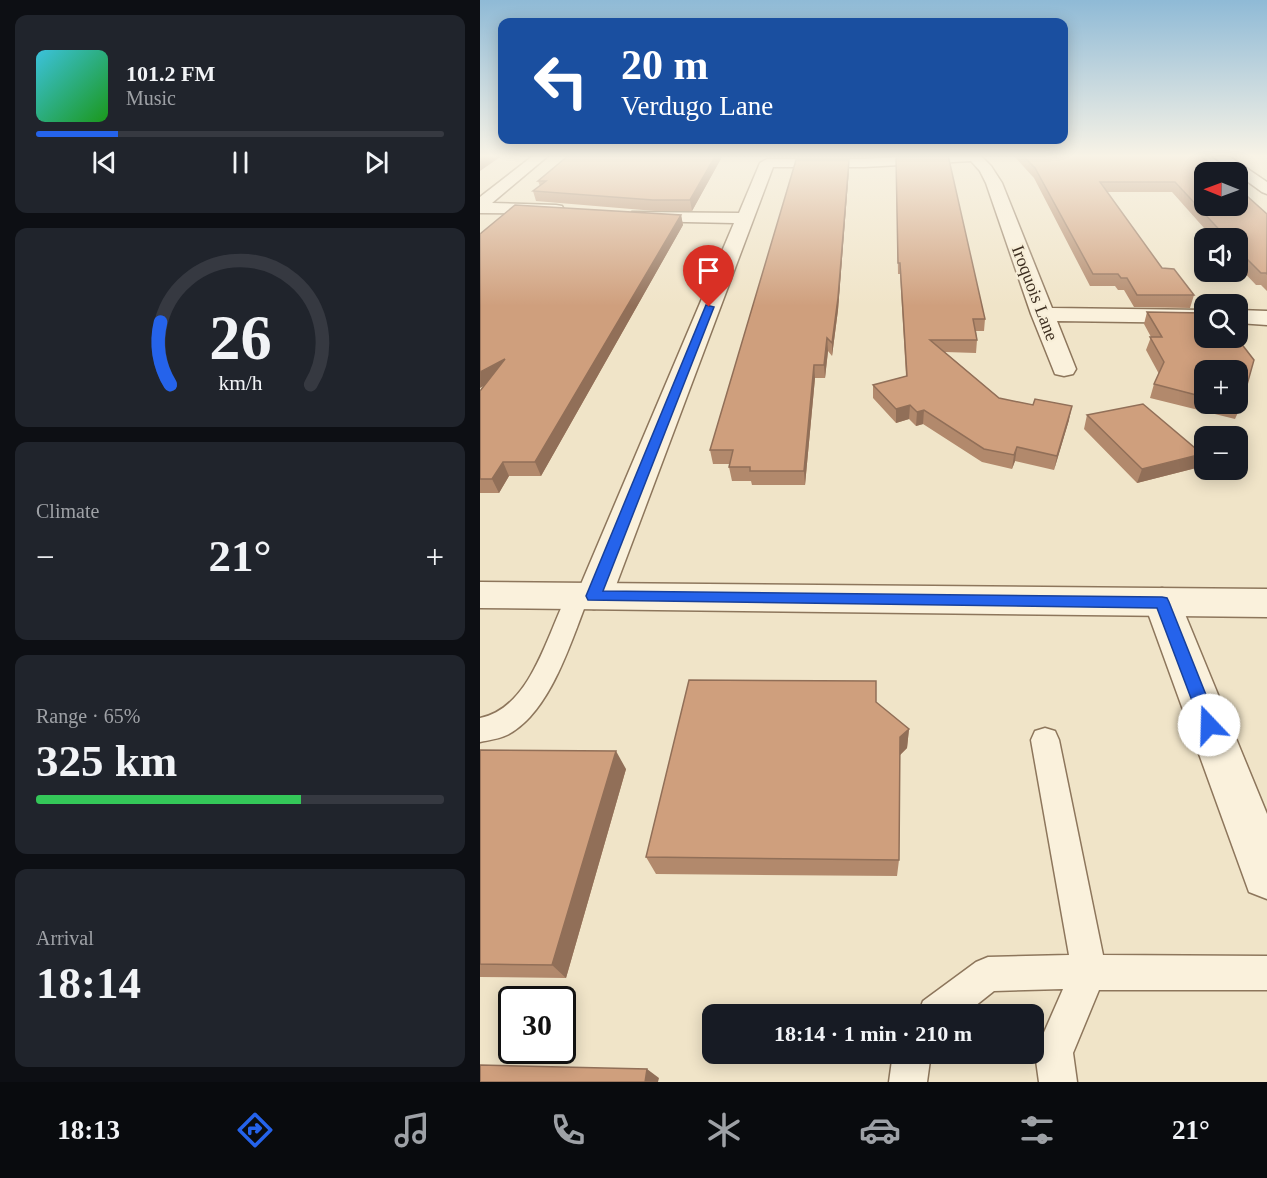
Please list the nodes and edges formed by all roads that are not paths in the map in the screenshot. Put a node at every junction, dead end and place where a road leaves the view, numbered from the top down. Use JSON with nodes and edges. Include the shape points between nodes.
{"nodes":[{"id":1,"x":750,"y":205,"type":"edge"},
{"id":2,"x":1001,"y":205,"type":"edge"},
{"id":3,"x":480,"y":207,"type":"edge"},
{"id":4,"x":576,"y":212,"type":"edge"},
{"id":5,"x":621,"y":215,"type":"edge"},
{"id":6,"x":745,"y":218,"type":"junction"},
{"id":7,"x":1042,"y":314,"type":"junction"},
{"id":8,"x":1194,"y":317,"type":"edge"},
{"id":9,"x":1248,"y":317,"type":"edge"},
{"id":10,"x":1267,"y":318,"type":"edge"},
{"id":11,"x":1064,"y":369,"type":"dead end"},
{"id":12,"x":480,"y":595,"type":"edge"},
{"id":13,"x":586,"y":596,"type":"junction"},
{"id":14,"x":1162,"y":602,"type":"junction"},
{"id":15,"x":1267,"y":603,"type":"edge"},
{"id":16,"x":480,"y":730,"type":"edge"},
{"id":17,"x":1045,"y":740,"type":"dead end"},
{"id":18,"x":1267,"y":874,"type":"edge"},
{"id":19,"x":1089,"y":972,"type":"junction"},
{"id":20,"x":1267,"y":973,"type":"edge"},
{"id":21,"x":949,"y":1004,"type":"edge"},
{"id":22,"x":910,"y":1064,"type":"edge"},
{"id":23,"x":908,"y":1082,"type":"edge"},
{"id":24,"x":1058,"y":1082,"type":"edge"}],
"edges":[{"from":1,"to":6,"type":"street"},
{"from":2,"to":7,"type":"street","name":"Iroquois Lane"},
{"from":3,"to":4,"type":"street"},
{"from":5,"to":6,"type":"street"},
{"from":6,"to":13,"type":"street"},
{"from":7,"to":8,"type":"street"},
{"from":7,"to":11,"type":"street","name":"Iroquois Lane"},
{"from":9,"to":10,"type":"street"},
{"from":12,"to":13,"type":"street"},
{"from":13,"to":14,"type":"street"},
{"from":13,"to":16,"type":"lane","via":[[535,693],[511,720]]},
{"from":14,"to":15,"type":"street"},
{"from":14,"to":18,"type":"street"},
{"from":17,"to":19,"type":"lane"},
{"from":19,"to":20,"type":"lane"},
{"from":19,"to":21,"type":"lane","via":[[988,974]]},
{"from":19,"to":24,"type":"lane","via":[[1053,1053]]},
{"from":22,"to":23,"type":"lane"}]}
